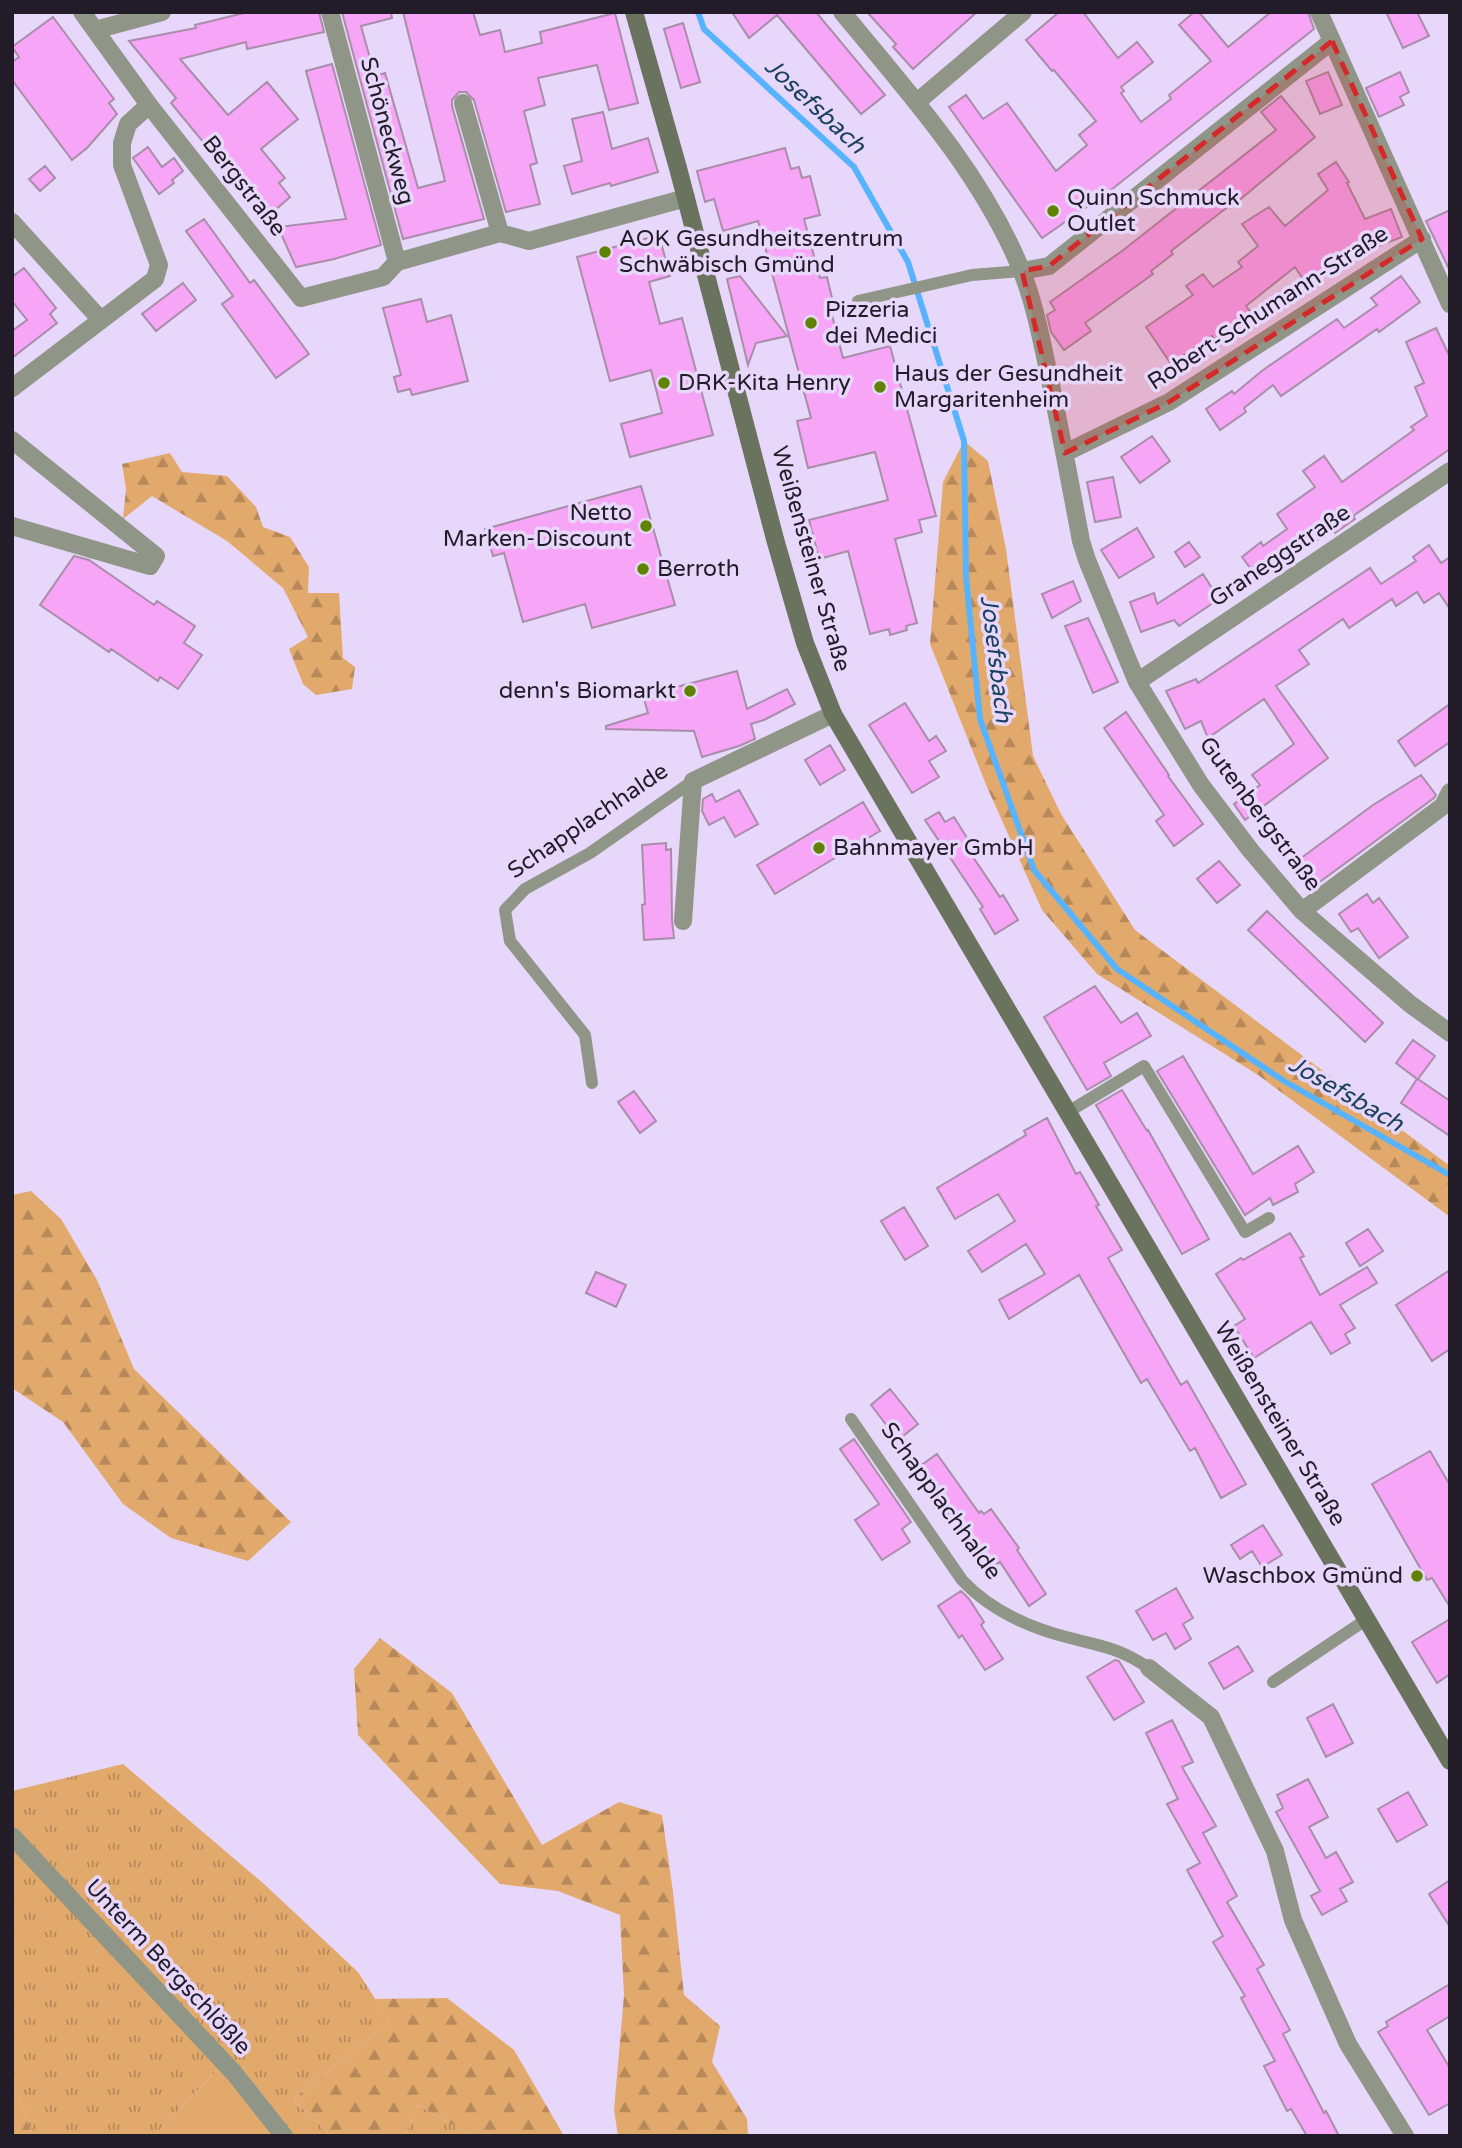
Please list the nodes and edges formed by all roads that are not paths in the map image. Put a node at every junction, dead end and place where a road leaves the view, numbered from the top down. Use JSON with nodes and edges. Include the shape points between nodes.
{"nodes":[{"id":1,"x":82,"y":12,"type":"edge"},
{"id":2,"x":162,"y":12,"type":"edge"},
{"id":3,"x":330,"y":12,"type":"edge"},
{"id":4,"x":634,"y":12,"type":"edge"},
{"id":5,"x":842,"y":12,"type":"edge"},
{"id":6,"x":1023,"y":12,"type":"edge"},
{"id":7,"x":1319,"y":12,"type":"edge"},
{"id":8,"x":95,"y":30,"type":"junction"},
{"id":9,"x":1332,"y":41,"type":"junction"},
{"id":10,"x":917,"y":102,"type":"junction"},
{"id":11,"x":463,"y":103,"type":"dead end"},
{"id":12,"x":149,"y":105,"type":"junction"},
{"id":13,"x":686,"y":198,"type":"junction"},
{"id":14,"x":12,"y":222,"type":"edge"},
{"id":15,"x":500,"y":233,"type":"junction"},
{"id":16,"x":1422,"y":239,"type":"junction"},
{"id":17,"x":397,"y":262,"type":"junction"},
{"id":18,"x":1022,"y":271,"type":"junction"},
{"id":19,"x":858,"y":301,"type":"dead end"},
{"id":20,"x":1450,"y":304,"type":"edge"},
{"id":21,"x":100,"y":319,"type":"junction"},
{"id":22,"x":14,"y":385,"type":"edge"},
{"id":23,"x":12,"y":440,"type":"edge"},
{"id":24,"x":1065,"y":453,"type":"junction"},
{"id":25,"x":1450,"y":471,"type":"edge"},
{"id":26,"x":12,"y":526,"type":"edge"},
{"id":27,"x":1137,"y":682,"type":"junction"},
{"id":28,"x":833,"y":714,"type":"junction"},
{"id":29,"x":693,"y":781,"type":"junction"},
{"id":30,"x":1447,"y":805,"type":"edge"},
{"id":31,"x":1302,"y":911,"type":"junction"},
{"id":32,"x":683,"y":921,"type":"dead end"},
{"id":33,"x":1450,"y":1033,"type":"edge"},
{"id":34,"x":592,"y":1083,"type":"dead end"},
{"id":35,"x":1068,"y":1112,"type":"junction"},
{"id":36,"x":1269,"y":1218,"type":"dead end"},
{"id":37,"x":851,"y":1419,"type":"dead end"},
{"id":38,"x":1367,"y":1619,"type":"junction"},
{"id":39,"x":1149,"y":1668,"type":"joint"},
{"id":40,"x":1273,"y":1682,"type":"dead end"},
{"id":41,"x":1450,"y":1761,"type":"edge"},
{"id":42,"x":12,"y":1836,"type":"edge"},
{"id":43,"x":284,"y":2136,"type":"edge"},
{"id":44,"x":1405,"y":2136,"type":"edge"}],
"edges":[{"from":1,"to":8,"type":"street","name":"Bergstraße"},
{"from":2,"to":8,"type":"street"},
{"from":3,"to":17,"type":"street","name":"Schöneckweg"},
{"from":4,"to":13,"type":"main road","name":"Weißensteiner Straße"},
{"from":5,"to":10,"type":"street","name":"Gutenbergstraße"},
{"from":6,"to":10,"type":"street"},
{"from":7,"to":9,"type":"street"},
{"from":8,"to":12,"type":"street","name":"Bergstraße"},
{"from":9,"to":16,"type":"street"},
{"from":9,"to":18,"type":"street","via":[[1049,266]]},
{"from":10,"to":18,"type":"street","name":"Gutenbergstraße","via":[[958,157]]},
{"from":11,"to":15,"type":"street"},
{"from":12,"to":17,"type":"street","name":"Bergstraße","via":[[301,298],[383,277]]},
{"from":12,"to":21,"type":"street","via":[[128,124],[122,165],[159,265],[155,279]]},
{"from":13,"to":15,"type":"street","via":[[529,242]]},
{"from":13,"to":28,"type":"main road","name":"Weißensteiner Straße","via":[[775,539],[805,643]]},
{"from":14,"to":21,"type":"street"},
{"from":15,"to":17,"type":"street"},
{"from":16,"to":20,"type":"street"},
{"from":16,"to":24,"type":"street","name":"Robert-Schumann-Straße","via":[[1169,402]]},
{"from":18,"to":19,"type":"lane","via":[[972,275]]},
{"from":18,"to":24,"type":"street","name":"Gutenbergstraße"},
{"from":21,"to":22,"type":"street"},
{"from":23,"to":26,"type":"street","via":[[156,556],[150,566]]},
{"from":24,"to":27,"type":"street","name":"Gutenbergstraße","via":[[1087,560]]},
{"from":25,"to":27,"type":"street","name":"Graneggstraße"},
{"from":27,"to":31,"type":"street","name":"Gutenbergstraße","via":[[1201,785]]},
{"from":28,"to":29,"type":"street","name":"Schapplachhalde"},
{"from":28,"to":35,"type":"main road","name":"Weißensteiner Straße"},
{"from":29,"to":32,"type":"street","name":"Schapplachhalde"},
{"from":29,"to":34,"type":"lane","name":"Schapplachhalde","via":[[590,853],[524,889],[505,911],[510,941],[585,1035]]},
{"from":30,"to":31,"type":"street"},
{"from":31,"to":33,"type":"street","name":"Gutenbergstraße"},
{"from":35,"to":36,"type":"lane","via":[[1144,1066],[1245,1232]]},
{"from":35,"to":38,"type":"main road","name":"Weißensteiner Straße"},
{"from":37,"to":39,"type":"lane","name":"Schapplachhalde","via":[[979,1598],[999,1611],[1067,1638],[1111,1647]]},
{"from":38,"to":40,"type":"lane"},
{"from":38,"to":41,"type":"main road","name":"Weißensteiner Straße"},
{"from":39,"to":44,"type":"street","via":[[1211,1717],[1275,1851],[1293,1920],[1348,2044]]},
{"from":42,"to":43,"type":"street","name":"Unterm Bergschlößle","via":[[234,2073]]}]}
